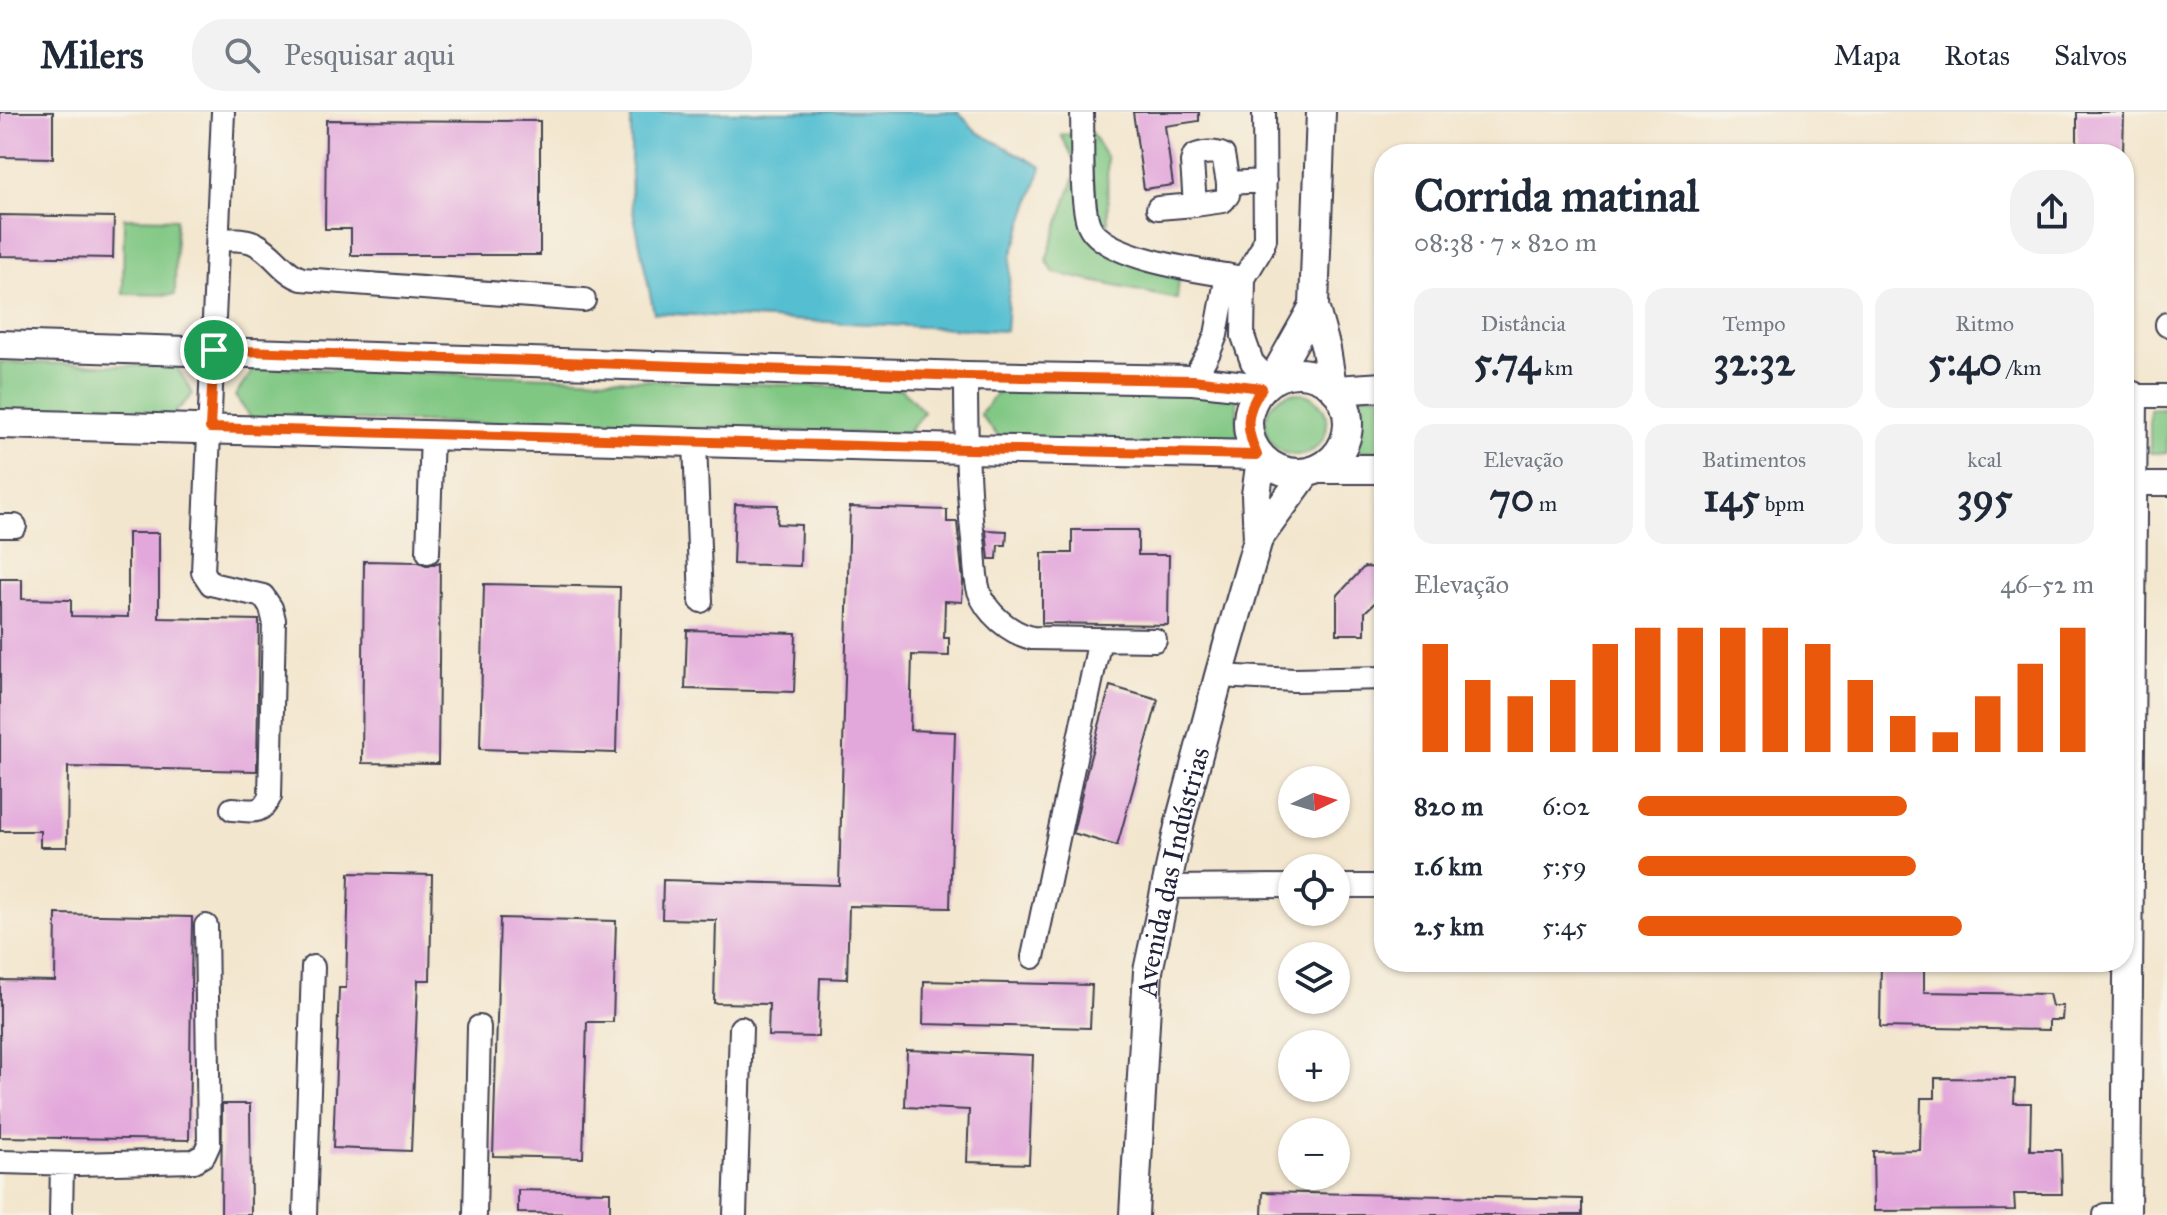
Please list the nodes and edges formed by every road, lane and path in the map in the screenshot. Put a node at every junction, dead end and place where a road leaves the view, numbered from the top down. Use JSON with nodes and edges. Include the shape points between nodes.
{"nodes":[{"id":1,"x":223,"y":112,"type":"edge"},
{"id":2,"x":1264,"y":112,"type":"edge"},
{"id":3,"x":1321,"y":112,"type":"edge"},
{"id":4,"x":1082,"y":113,"type":"edge"},
{"id":5,"x":1265,"y":181,"type":"junction"},
{"id":6,"x":1228,"y":183,"type":"junction"},
{"id":7,"x":1195,"y":205,"type":"junction"},
{"id":8,"x":1158,"y":208,"type":"dead end"},
{"id":9,"x":218,"y":239,"type":"junction"},
{"id":10,"x":1235,"y":276,"type":"junction"},
{"id":11,"x":584,"y":300,"type":"dead end"},
{"id":12,"x":1314,"y":306,"type":"junction"},
{"id":13,"x":0,"y":345,"type":"edge"},
{"id":14,"x":214,"y":350,"type":"junction"},
{"id":15,"x":966,"y":376,"type":"junction"},
{"id":16,"x":1193,"y":380,"type":"junction"},
{"id":17,"x":1268,"y":383,"type":"junction"},
{"id":18,"x":1374,"y":387,"type":"edge"},
{"id":19,"x":1334,"y":388,"type":"junction"},
{"id":20,"x":2134,"y":396,"type":"edge"},
{"id":21,"x":2167,"y":396,"type":"edge"},
{"id":22,"x":0,"y":424,"type":"edge"},
{"id":23,"x":210,"y":428,"type":"junction"},
{"id":24,"x":432,"y":434,"type":"junction"},
{"id":25,"x":695,"y":442,"type":"junction"},
{"id":26,"x":966,"y":449,"type":"junction"},
{"id":27,"x":1259,"y":457,"type":"junction"},
{"id":28,"x":1374,"y":469,"type":"edge"},
{"id":29,"x":1313,"y":471,"type":"junction"},
{"id":30,"x":2134,"y":484,"type":"edge"},
{"id":31,"x":2167,"y":484,"type":"edge"},
{"id":32,"x":1258,"y":539,"type":"junction"},
{"id":33,"x":428,"y":552,"type":"dead end"},
{"id":34,"x":701,"y":601,"type":"dead end"},
{"id":35,"x":1100,"y":639,"type":"junction"},
{"id":36,"x":1155,"y":640,"type":"dead end"},
{"id":37,"x":1219,"y":676,"type":"junction"},
{"id":38,"x":1374,"y":678,"type":"edge"},
{"id":39,"x":232,"y":809,"type":"dead end"},
{"id":40,"x":1278,"y":886,"type":"edge"},
{"id":41,"x":1350,"y":886,"type":"edge"},
{"id":42,"x":1374,"y":886,"type":"edge"},
{"id":43,"x":1166,"y":887,"type":"junction"},
{"id":44,"x":206,"y":926,"type":"dead end"},
{"id":45,"x":1033,"y":957,"type":"dead end"},
{"id":46,"x":313,"y":967,"type":"dead end"},
{"id":47,"x":2126,"y":972,"type":"edge"},
{"id":48,"x":479,"y":1027,"type":"dead end"},
{"id":49,"x":741,"y":1028,"type":"dead end"},
{"id":50,"x":0,"y":1162,"type":"edge"},
{"id":51,"x":62,"y":1164,"type":"junction"},
{"id":52,"x":61,"y":1215,"type":"edge"},
{"id":53,"x":305,"y":1215,"type":"edge"},
{"id":54,"x":475,"y":1215,"type":"edge"},
{"id":55,"x":735,"y":1215,"type":"edge"},
{"id":56,"x":1134,"y":1215,"type":"edge"},
{"id":57,"x":2105,"y":1215,"type":"edge"},
{"id":58,"x":2126,"y":1215,"type":"edge"}],
"edges":[{"from":1,"to":9,"type":"street"},
{"from":2,"to":5,"type":"street"},
{"from":3,"to":12,"type":"main road"},
{"from":4,"to":10,"type":"street","via":[[1085,209],[1099,238],[1167,265]]},
{"from":5,"to":6,"type":"street"},
{"from":5,"to":10,"type":"street","via":[[1265,239]]},
{"from":6,"to":7,"type":"street","via":[[1223,201]]},
{"from":6,"to":7,"type":"street","via":[[1223,155],[1194,156]]},
{"from":7,"to":8,"type":"street"},
{"from":9,"to":11,"type":"street","via":[[258,245],[302,279]]},
{"from":9,"to":14,"type":"street"},
{"from":10,"to":16,"type":"street","via":[[1216,335]]},
{"from":10,"to":17,"type":"street","via":[[1246,349]]},
{"from":12,"to":17,"type":"main road"},
{"from":12,"to":19,"type":"main road"},
{"from":13,"to":14,"type":"main road"},
{"from":14,"to":15,"type":"main road"},
{"from":14,"to":23,"type":"street"},
{"from":15,"to":16,"type":"main road"},
{"from":15,"to":26,"type":"street"},
{"from":16,"to":17,"type":"main road"},
{"from":17,"to":19,"type":"main road","via":[[1304,373]]},
{"from":17,"to":27,"type":"main road","via":[[1249,413],[1251,441]]},
{"from":18,"to":19,"type":"main road"},
{"from":19,"to":29,"type":"main road","via":[[1342,399],[1348,431],[1333,460]]},
{"from":20,"to":21,"type":"street"},
{"from":22,"to":23,"type":"main road"},
{"from":23,"to":24,"type":"main road"},
{"from":23,"to":39,"type":"street","via":[[203,572],[211,584],[263,596],[274,620],[270,796],[260,810]]},
{"from":24,"to":25,"type":"main road"},
{"from":24,"to":33,"type":"street"},
{"from":25,"to":26,"type":"main road"},
{"from":25,"to":34,"type":"street"},
{"from":26,"to":27,"type":"main road"},
{"from":26,"to":35,"type":"street","via":[[979,591],[986,604],[1022,636]]},
{"from":27,"to":29,"type":"main road","via":[[1279,470]]},
{"from":27,"to":32,"type":"main road"},
{"from":28,"to":29,"type":"main road"},
{"from":29,"to":32,"type":"main road"},
{"from":30,"to":31,"type":"street"},
{"from":32,"to":37,"type":"main road","name":"Avenida das Indústrias"},
{"from":35,"to":36,"type":"street"},
{"from":35,"to":45,"type":"street"},
{"from":37,"to":38,"type":"street"},
{"from":37,"to":43,"type":"main road","name":"Avenida das Indústrias"},
{"from":40,"to":43,"type":"street"},
{"from":41,"to":42,"type":"street"},
{"from":43,"to":56,"type":"main road","name":"Avenida das Indústrias","via":[[1148,971]]},
{"from":44,"to":51,"type":"street","via":[[209,1144],[204,1155],[194,1161]]},
{"from":46,"to":53,"type":"street"},
{"from":47,"to":58,"type":"main road"},
{"from":48,"to":54,"type":"street"},
{"from":49,"to":55,"type":"street"},
{"from":50,"to":51,"type":"street"},
{"from":51,"to":52,"type":"street"},
{"from":57,"to":58,"type":"street"}]}
